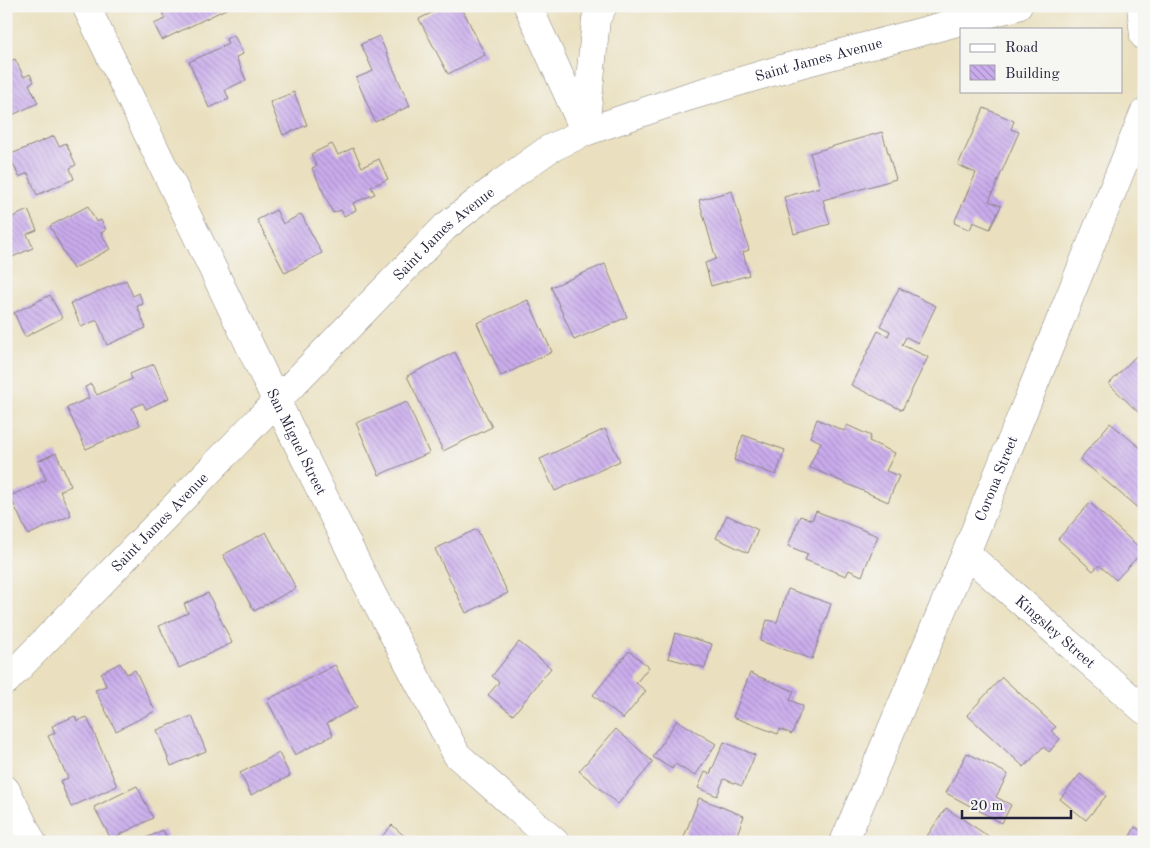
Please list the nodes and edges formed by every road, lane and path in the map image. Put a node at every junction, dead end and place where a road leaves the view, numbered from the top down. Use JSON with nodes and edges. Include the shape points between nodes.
{"nodes":[{"id":1,"x":86,"y":6,"type":"edge"},
{"id":2,"x":528,"y":6,"type":"edge"},
{"id":3,"x":603,"y":6,"type":"edge"},
{"id":4,"x":1018,"y":6,"type":"edge"},
{"id":5,"x":1141,"y":6,"type":"edge"},
{"id":6,"x":1144,"y":36,"type":"edge"},
{"id":7,"x":1144,"y":113,"type":"edge"},
{"id":8,"x":585,"y":132,"type":"junction"},
{"id":9,"x":277,"y":402,"type":"junction"},
{"id":10,"x":966,"y":553,"type":"junction"},
{"id":11,"x":6,"y":681,"type":"edge"},
{"id":12,"x":1144,"y":710,"type":"edge"},
{"id":13,"x":6,"y":790,"type":"edge"},
{"id":14,"x":32,"y":842,"type":"edge"},
{"id":15,"x":555,"y":842,"type":"edge"},
{"id":16,"x":844,"y":842,"type":"edge"}],
"edges":[{"from":1,"to":9,"type":"street","name":"San Miguel Street"},
{"from":2,"to":8,"type":"street"},
{"from":3,"to":8,"type":"street","via":[[596,19]]},
{"from":4,"to":8,"type":"street","name":"Saint James Avenue","via":[[785,68]]},
{"from":5,"to":6,"type":"street"},
{"from":7,"to":10,"type":"street","name":"Corona Street"},
{"from":8,"to":9,"type":"street","name":"Saint James Avenue","via":[[550,149],[445,227]]},
{"from":9,"to":11,"type":"street","name":"Saint James Avenue"},
{"from":9,"to":15,"type":"street","name":"San Miguel Street","via":[[371,592],[457,755]]},
{"from":10,"to":12,"type":"street","name":"Kingsley Street"},
{"from":10,"to":16,"type":"street","name":"Corona Street"},
{"from":13,"to":14,"type":"street"}]}
